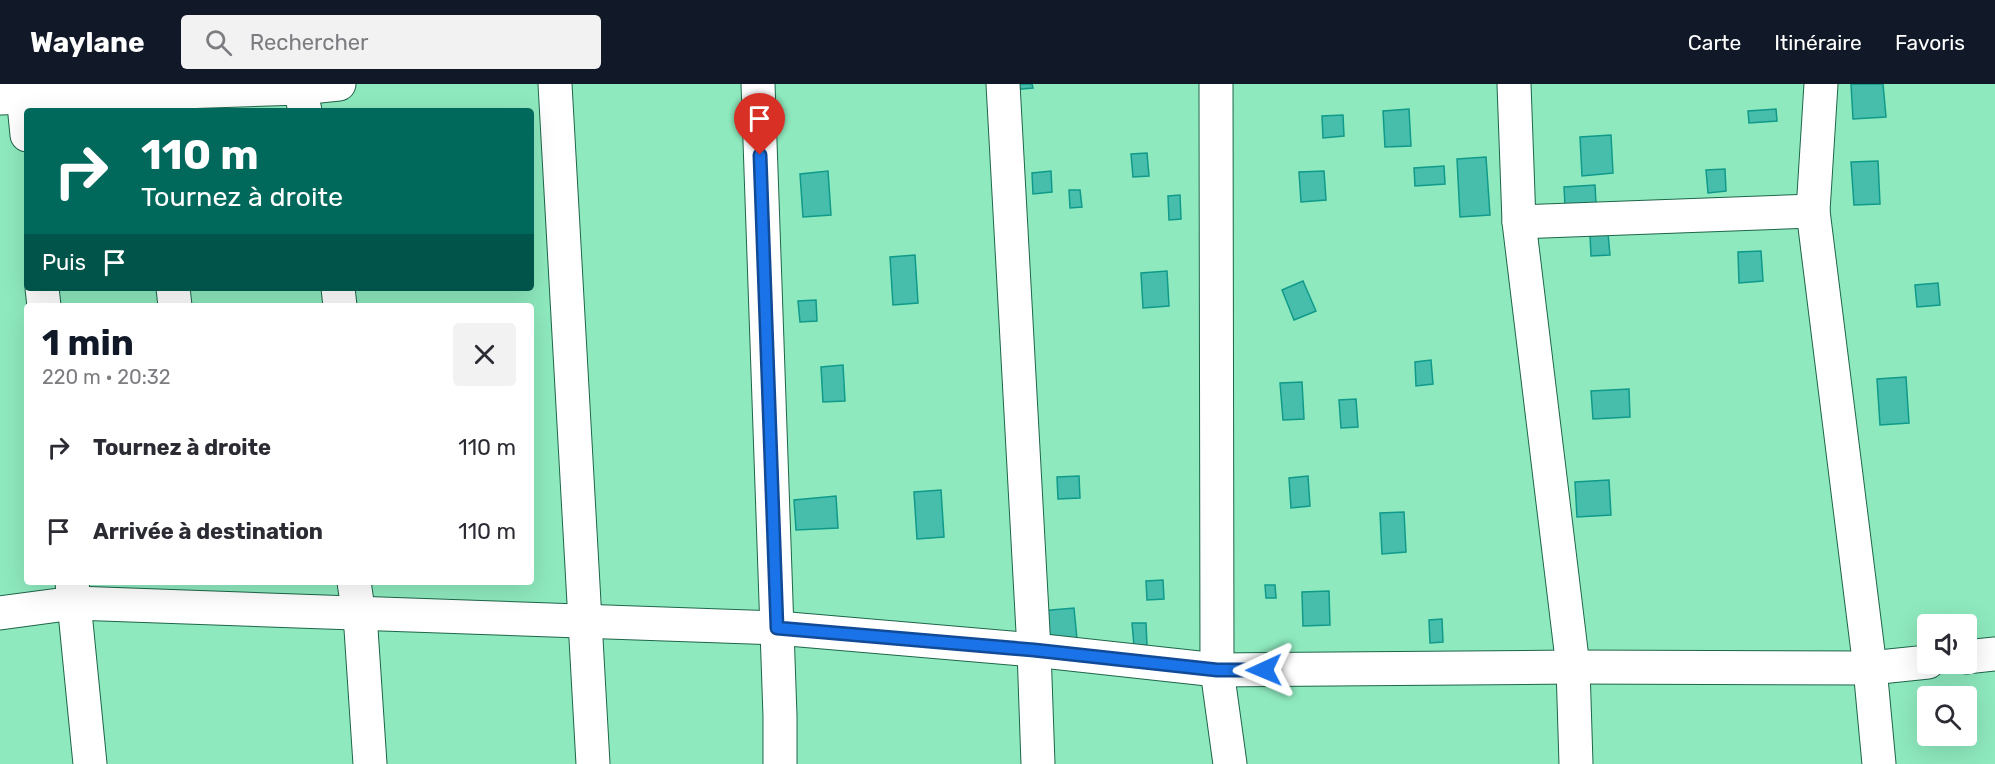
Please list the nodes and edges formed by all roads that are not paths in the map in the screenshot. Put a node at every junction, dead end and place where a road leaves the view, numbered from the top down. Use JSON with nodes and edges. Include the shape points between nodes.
{"nodes":[{"id":1,"x":339,"y":84,"type":"edge"},
{"id":2,"x":555,"y":84,"type":"edge"},
{"id":3,"x":758,"y":84,"type":"edge"},
{"id":4,"x":1003,"y":84,"type":"edge"},
{"id":5,"x":1216,"y":84,"type":"edge"},
{"id":6,"x":1514,"y":84,"type":"edge"},
{"id":7,"x":1821,"y":84,"type":"edge"},
{"id":8,"x":15,"y":93,"type":"edge"},
{"id":9,"x":302,"y":94,"type":"edge"},
{"id":10,"x":151,"y":96,"type":"edge"},
{"id":11,"x":24,"y":124,"type":"edge"},
{"id":12,"x":1813,"y":211,"type":"junction"},
{"id":13,"x":1519,"y":222,"type":"junction"},
{"id":14,"x":73,"y":592,"type":"edge"},
{"id":15,"x":209,"y":594,"type":"edge"},
{"id":16,"x":357,"y":597,"type":"edge"},
{"id":17,"x":0,"y":613,"type":"edge"},
{"id":18,"x":586,"y":621,"type":"junction"},
{"id":19,"x":777,"y":628,"type":"junction"},
{"id":20,"x":1034,"y":650,"type":"junction"},
{"id":21,"x":1995,"y":654,"type":"edge"},
{"id":22,"x":1977,"y":656,"type":"edge"},
{"id":23,"x":1917,"y":663,"type":"edge"},
{"id":24,"x":1573,"y":666,"type":"junction"},
{"id":25,"x":1870,"y":668,"type":"junction"},
{"id":26,"x":1217,"y":670,"type":"junction"},
{"id":27,"x":90,"y":764,"type":"edge"},
{"id":28,"x":370,"y":764,"type":"edge"},
{"id":29,"x":593,"y":764,"type":"edge"},
{"id":30,"x":780,"y":764,"type":"edge"},
{"id":31,"x":1038,"y":764,"type":"edge"},
{"id":32,"x":1230,"y":764,"type":"edge"},
{"id":33,"x":1576,"y":764,"type":"edge"},
{"id":34,"x":1879,"y":764,"type":"edge"}],
"edges":[{"from":1,"to":9,"type":"street"},
{"from":2,"to":18,"type":"street"},
{"from":3,"to":19,"type":"street"},
{"from":4,"to":20,"type":"street"},
{"from":5,"to":26,"type":"street"},
{"from":6,"to":13,"type":"street"},
{"from":7,"to":12,"type":"street"},
{"from":8,"to":10,"type":"street"},
{"from":8,"to":11,"type":"street"},
{"from":9,"to":10,"type":"street"},
{"from":12,"to":13,"type":"street"},
{"from":12,"to":25,"type":"street"},
{"from":13,"to":24,"type":"street"},
{"from":14,"to":15,"type":"street"},
{"from":14,"to":17,"type":"street"},
{"from":14,"to":27,"type":"street"},
{"from":15,"to":16,"type":"street"},
{"from":16,"to":18,"type":"street"},
{"from":16,"to":28,"type":"street"},
{"from":18,"to":19,"type":"street"},
{"from":18,"to":29,"type":"street"},
{"from":19,"to":20,"type":"street"},
{"from":19,"to":30,"type":"street"},
{"from":20,"to":26,"type":"street"},
{"from":20,"to":31,"type":"street"},
{"from":21,"to":22,"type":"street"},
{"from":23,"to":25,"type":"street"},
{"from":24,"to":25,"type":"street"},
{"from":24,"to":26,"type":"street"},
{"from":24,"to":33,"type":"street"},
{"from":25,"to":34,"type":"street"},
{"from":26,"to":32,"type":"street"}]}
